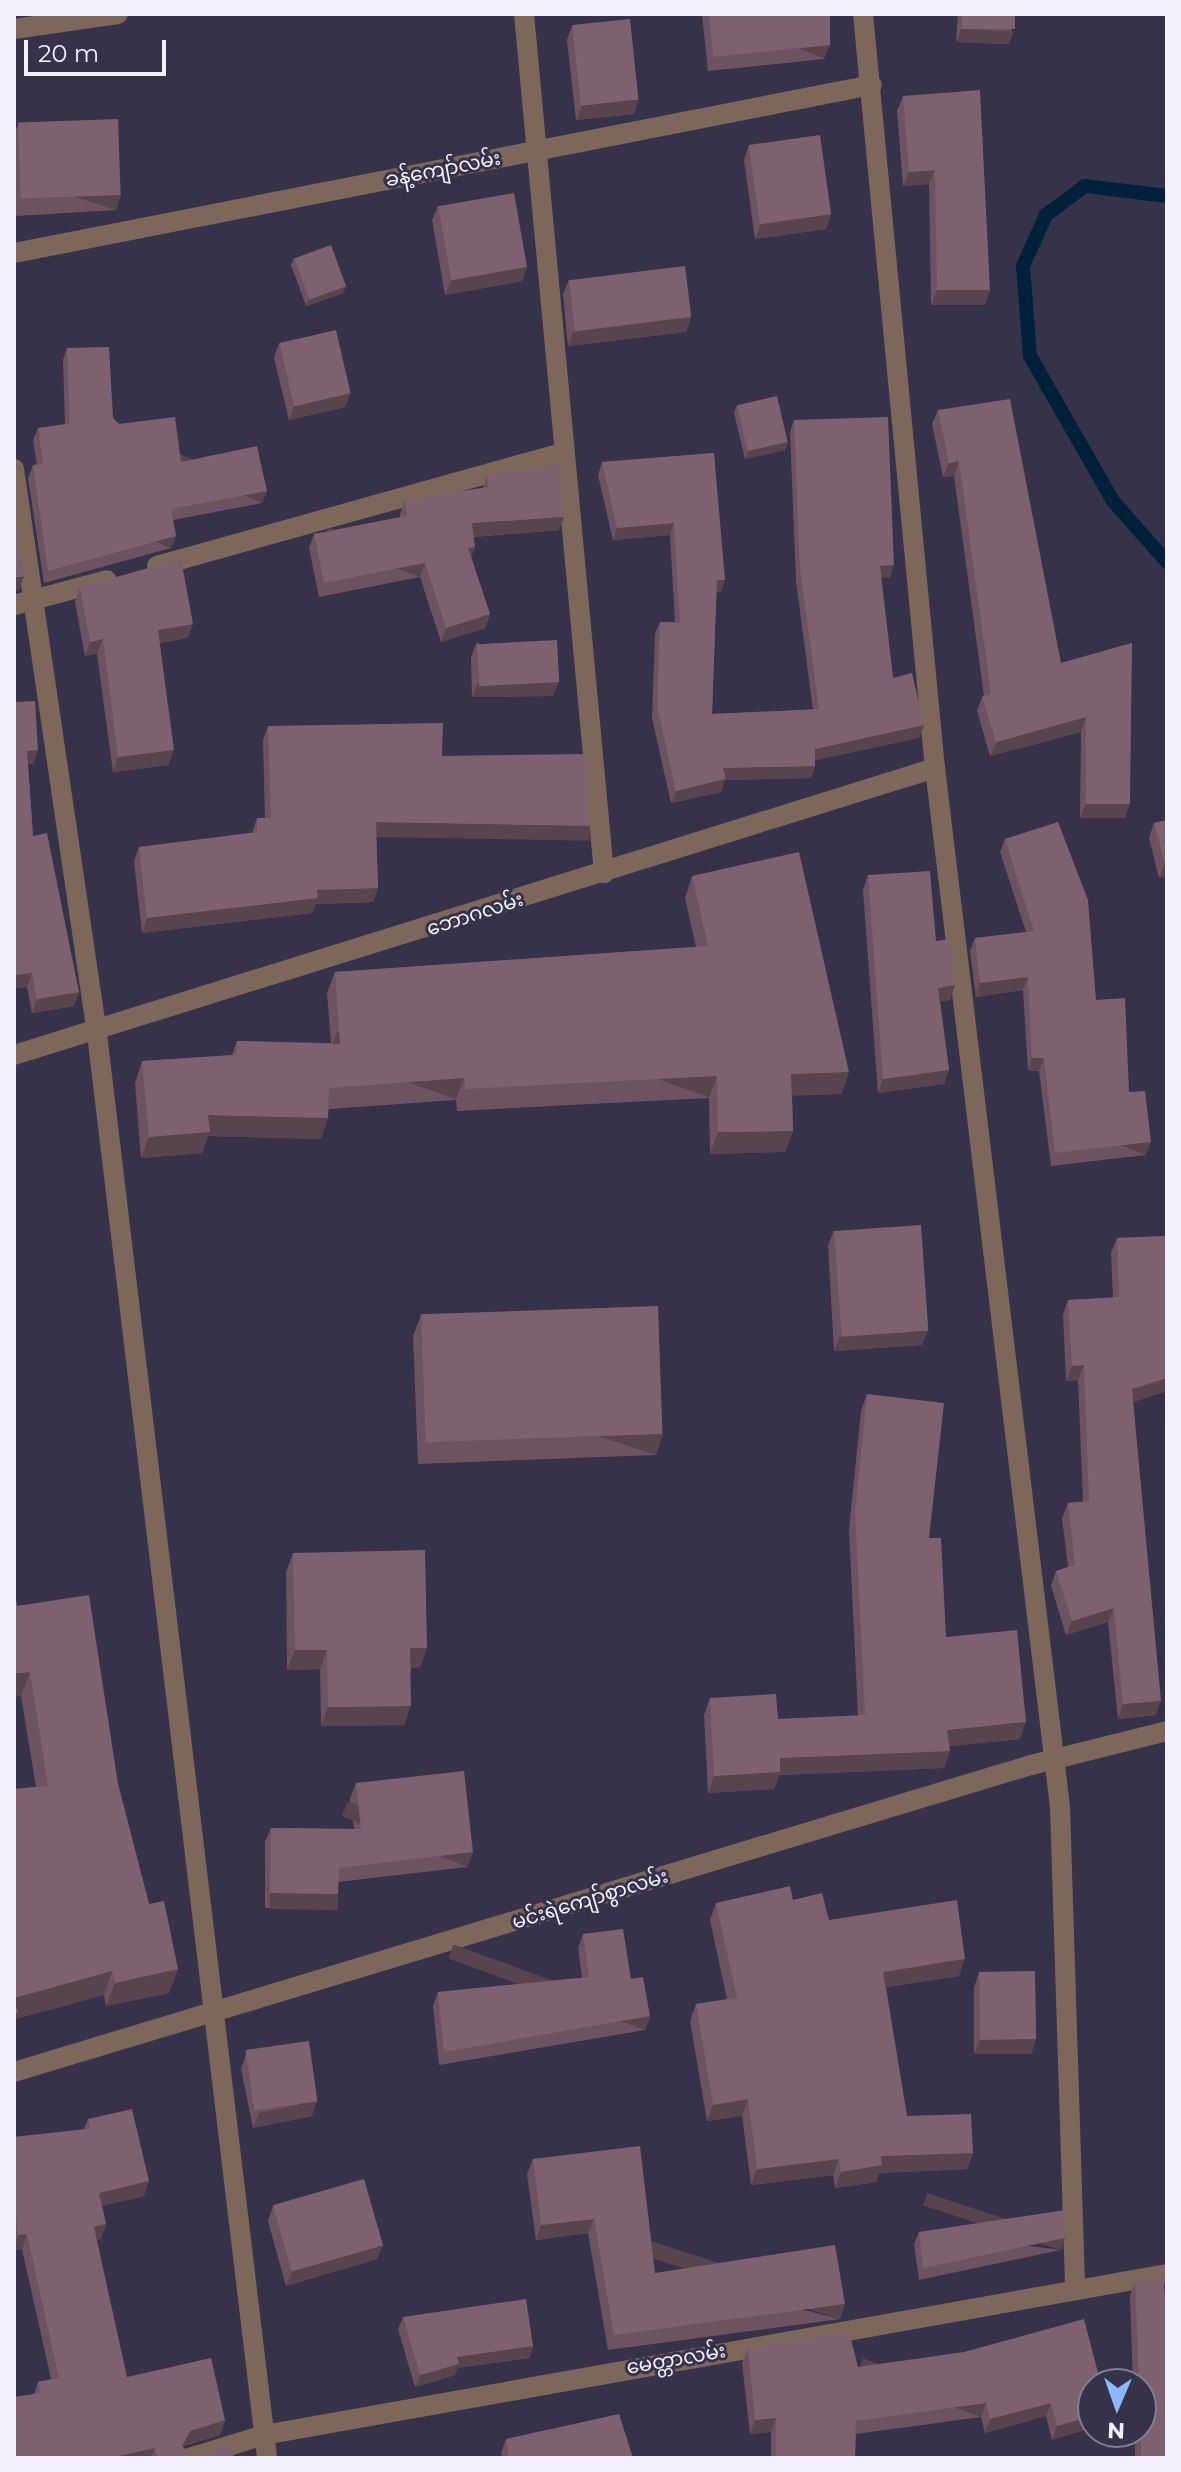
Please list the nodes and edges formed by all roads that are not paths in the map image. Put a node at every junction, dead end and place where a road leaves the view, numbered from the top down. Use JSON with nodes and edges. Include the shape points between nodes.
{"nodes":[{"id":1,"x":118,"y":14,"type":"edge"},
{"id":2,"x":524,"y":14,"type":"edge"},
{"id":3,"x":863,"y":14,"type":"edge"},
{"id":4,"x":14,"y":29,"type":"edge"},
{"id":5,"x":872,"y":85,"type":"junction"},
{"id":6,"x":535,"y":151,"type":"junction"},
{"id":7,"x":14,"y":253,"type":"edge"},
{"id":8,"x":563,"y":453,"type":"junction"},
{"id":9,"x":14,"y":469,"type":"edge"},
{"id":10,"x":22,"y":604,"type":"edge"},
{"id":11,"x":935,"y":768,"type":"junction"},
{"id":12,"x":604,"y":873,"type":"junction"},
{"id":13,"x":97,"y":1034,"type":"junction"},
{"id":14,"x":14,"y":1055,"type":"edge"},
{"id":15,"x":1167,"y":1731,"type":"edge"},
{"id":16,"x":1052,"y":1760,"type":"junction"},
{"id":17,"x":210,"y":2014,"type":"junction"},
{"id":18,"x":14,"y":2072,"type":"edge"},
{"id":19,"x":1167,"y":2274,"type":"edge"},
{"id":20,"x":1075,"y":2285,"type":"junction"},
{"id":21,"x":264,"y":2435,"type":"junction"},
{"id":22,"x":189,"y":2458,"type":"edge"},
{"id":23,"x":267,"y":2458,"type":"edge"}],
"edges":[{"from":1,"to":4,"type":"street"},
{"from":2,"to":6,"type":"street"},
{"from":3,"to":5,"type":"street"},
{"from":5,"to":6,"type":"street","name":"ခန့်ကျော်လမ်း"},
{"from":5,"to":11,"type":"street"},
{"from":6,"to":7,"type":"street","name":"ခန့်ကျော်လမ်း"},
{"from":6,"to":8,"type":"street"},
{"from":8,"to":10,"type":"street"},
{"from":8,"to":12,"type":"street"},
{"from":9,"to":10,"type":"street"},
{"from":10,"to":13,"type":"street"},
{"from":11,"to":12,"type":"street","name":"ဘောဂလမ်း"},
{"from":11,"to":16,"type":"street"},
{"from":12,"to":13,"type":"street","name":"ဘောဂလမ်း"},
{"from":13,"to":14,"type":"street","name":"ဘောဂလမ်း"},
{"from":13,"to":17,"type":"street"},
{"from":15,"to":16,"type":"street","name":"မင်းရဲကျော်စွာလမ်း"},
{"from":16,"to":17,"type":"street","name":"မင်းရဲကျော်စွာလမ်း"},
{"from":16,"to":20,"type":"street","via":[[1068,1931]]},
{"from":17,"to":18,"type":"street","name":"မင်းရဲကျော်စွာလမ်း"},
{"from":17,"to":21,"type":"street"},
{"from":19,"to":20,"type":"street","name":"မေတ္တာလမ်း"},
{"from":20,"to":21,"type":"street","name":"မေတ္တာလမ်း"},
{"from":21,"to":22,"type":"street","name":"မေတ္တာလမ်း"},
{"from":21,"to":23,"type":"street"}]}
